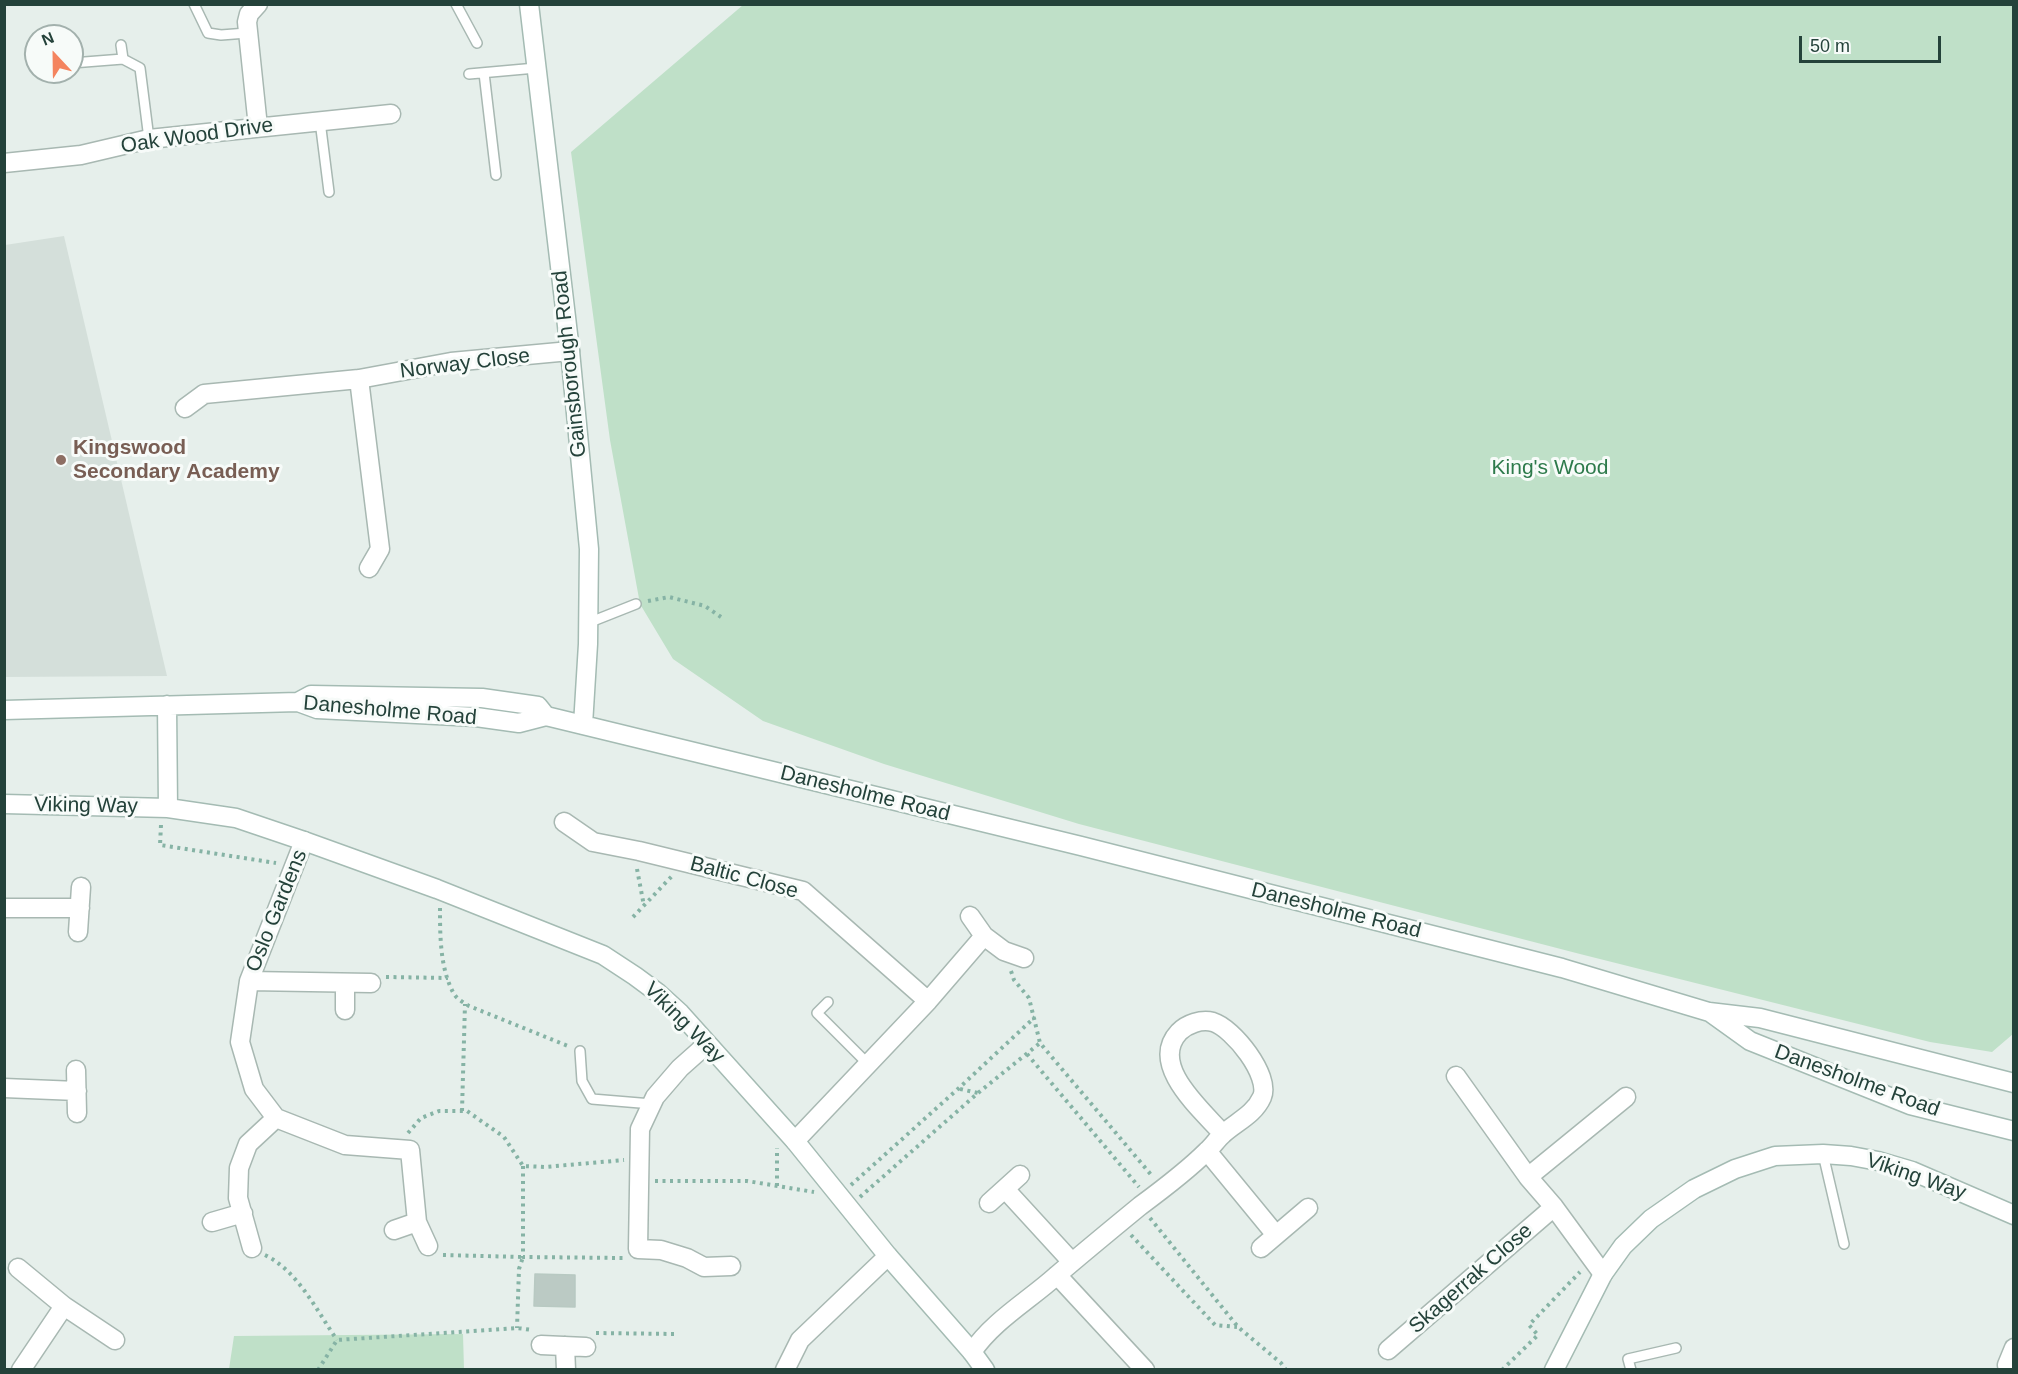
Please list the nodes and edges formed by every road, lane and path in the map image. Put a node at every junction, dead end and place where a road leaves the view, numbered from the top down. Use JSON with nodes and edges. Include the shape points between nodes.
{"nodes":[{"id":1,"x":194,"y":4,"type":"edge"},
{"id":2,"x":258,"y":4,"type":"edge"},
{"id":3,"x":456,"y":4,"type":"edge"},
{"id":4,"x":529,"y":4,"type":"edge"},
{"id":5,"x":247,"y":33,"type":"junction"},
{"id":6,"x":477,"y":43,"type":"dead end"},
{"id":7,"x":121,"y":45,"type":"dead end"},
{"id":8,"x":123,"y":59,"type":"junction"},
{"id":9,"x":84,"y":62,"type":"edge"},
{"id":10,"x":536,"y":68,"type":"junction"},
{"id":11,"x":484,"y":73,"type":"junction"},
{"id":12,"x":469,"y":75,"type":"dead end"},
{"id":13,"x":391,"y":114,"type":"dead end"},
{"id":14,"x":320,"y":121,"type":"junction"},
{"id":15,"x":258,"y":127,"type":"junction"},
{"id":16,"x":149,"y":139,"type":"junction"},
{"id":17,"x":4,"y":163,"type":"edge"},
{"id":18,"x":496,"y":175,"type":"dead end"},
{"id":19,"x":329,"y":192,"type":"dead end"},
{"id":20,"x":570,"y":351,"type":"junction"},
{"id":21,"x":359,"y":379,"type":"junction"},
{"id":22,"x":185,"y":408,"type":"dead end"},
{"id":23,"x":369,"y":568,"type":"dead end"},
{"id":24,"x":636,"y":604,"type":"joint"},
{"id":25,"x":721,"y":617,"type":"dead end"},
{"id":26,"x":588,"y":623,"type":"junction"},
{"id":27,"x":167,"y":705,"type":"junction"},
{"id":28,"x":4,"y":710,"type":"edge"},
{"id":29,"x":583,"y":725,"type":"junction"},
{"id":30,"x":4,"y":804,"type":"edge"},
{"id":31,"x":164,"y":808,"type":"junction"},
{"id":32,"x":564,"y":822,"type":"dead end"},
{"id":33,"x":304,"y":841,"type":"junction"},
{"id":34,"x":639,"y":851,"type":"junction"},
{"id":35,"x":685,"y":863,"type":"junction"},
{"id":36,"x":294,"y":866,"type":"junction"},
{"id":37,"x":81,"y":887,"type":"dead end"},
{"id":38,"x":644,"y":906,"type":"junction"},
{"id":39,"x":4,"y":908,"type":"edge"},
{"id":40,"x":80,"y":908,"type":"junction"},
{"id":41,"x":440,"y":908,"type":"dead end"},
{"id":42,"x":970,"y":916,"type":"dead end"},
{"id":43,"x":633,"y":918,"type":"dead end"},
{"id":44,"x":78,"y":932,"type":"dead end"},
{"id":45,"x":984,"y":936,"type":"junction"},
{"id":46,"x":1004,"y":951,"type":"junction"},
{"id":47,"x":1024,"y":958,"type":"dead end"},
{"id":48,"x":448,"y":978,"type":"junction"},
{"id":49,"x":249,"y":981,"type":"junction"},
{"id":50,"x":345,"y":983,"type":"junction"},
{"id":51,"x":371,"y":983,"type":"joint"},
{"id":52,"x":928,"y":1001,"type":"junction"},
{"id":53,"x":828,"y":1002,"type":"dead end"},
{"id":54,"x":465,"y":1003,"type":"junction"},
{"id":55,"x":345,"y":1010,"type":"dead end"},
{"id":56,"x":1709,"y":1012,"type":"junction"},
{"id":57,"x":1035,"y":1017,"type":"junction"},
{"id":58,"x":1040,"y":1042,"type":"junction"},
{"id":59,"x":707,"y":1044,"type":"junction"},
{"id":60,"x":580,"y":1051,"type":"joint"},
{"id":61,"x":1027,"y":1054,"type":"junction"},
{"id":62,"x":868,"y":1064,"type":"junction"},
{"id":63,"x":76,"y":1070,"type":"dead end"},
{"id":64,"x":1456,"y":1076,"type":"dead end"},
{"id":65,"x":2013,"y":1083,"type":"edge"},
{"id":66,"x":4,"y":1088,"type":"edge"},
{"id":67,"x":959,"y":1089,"type":"junction"},
{"id":68,"x":77,"y":1091,"type":"junction"},
{"id":69,"x":978,"y":1094,"type":"junction"},
{"id":70,"x":1626,"y":1097,"type":"dead end"},
{"id":71,"x":652,"y":1104,"type":"junction"},
{"id":72,"x":462,"y":1111,"type":"junction"},
{"id":73,"x":77,"y":1113,"type":"dead end"},
{"id":74,"x":276,"y":1118,"type":"junction"},
{"id":75,"x":778,"y":1121,"type":"junction"},
{"id":76,"x":2013,"y":1131,"type":"edge"},
{"id":77,"x":1223,"y":1134,"type":"junction"},
{"id":78,"x":795,"y":1141,"type":"junction"},
{"id":79,"x":393,"y":1149,"type":"junction"},
{"id":80,"x":1207,"y":1151,"type":"junction"},
{"id":81,"x":1823,"y":1154,"type":"junction"},
{"id":82,"x":639,"y":1159,"type":"junction"},
{"id":83,"x":523,"y":1166,"type":"junction"},
{"id":84,"x":1020,"y":1175,"type":"dead end"},
{"id":85,"x":1528,"y":1177,"type":"junction"},
{"id":86,"x":639,"y":1180,"type":"junction"},
{"id":87,"x":777,"y":1186,"type":"junction"},
{"id":88,"x":1005,"y":1189,"type":"junction"},
{"id":89,"x":842,"y":1198,"type":"junction"},
{"id":90,"x":1151,"y":1198,"type":"junction"},
{"id":91,"x":988,"y":1203,"type":"dead end"},
{"id":92,"x":1554,"y":1207,"type":"junction"},
{"id":93,"x":1308,"y":1208,"type":"dead end"},
{"id":94,"x":243,"y":1213,"type":"junction"},
{"id":95,"x":2013,"y":1215,"type":"edge"},
{"id":96,"x":212,"y":1222,"type":"dead end"},
{"id":97,"x":417,"y":1222,"type":"junction"},
{"id":98,"x":1119,"y":1223,"type":"junction"},
{"id":99,"x":394,"y":1230,"type":"dead end"},
{"id":100,"x":1276,"y":1235,"type":"junction"},
{"id":101,"x":1844,"y":1244,"type":"dead end"},
{"id":102,"x":429,"y":1246,"type":"joint"},
{"id":103,"x":252,"y":1248,"type":"joint"},
{"id":104,"x":1261,"y":1248,"type":"dead end"},
{"id":105,"x":638,"y":1249,"type":"junction"},
{"id":106,"x":888,"y":1256,"type":"junction"},
{"id":107,"x":523,"y":1257,"type":"junction"},
{"id":108,"x":1592,"y":1259,"type":"junction"},
{"id":109,"x":1071,"y":1261,"type":"junction"},
{"id":110,"x":731,"y":1266,"type":"dead end"},
{"id":111,"x":18,"y":1268,"type":"dead end"},
{"id":112,"x":1603,"y":1274,"type":"junction"},
{"id":113,"x":1057,"y":1275,"type":"junction"},
{"id":114,"x":64,"y":1306,"type":"junction"},
{"id":115,"x":1238,"y":1327,"type":"junction"},
{"id":116,"x":517,"y":1328,"type":"junction"},
{"id":117,"x":676,"y":1334,"type":"dead end"},
{"id":118,"x":540,"y":1338,"type":"joint"},
{"id":119,"x":115,"y":1340,"type":"dead end"},
{"id":120,"x":337,"y":1340,"type":"junction"},
{"id":121,"x":585,"y":1340,"type":"joint"},
{"id":122,"x":565,"y":1346,"type":"junction"},
{"id":123,"x":1676,"y":1348,"type":"dead end"},
{"id":124,"x":1388,"y":1350,"type":"dead end"},
{"id":125,"x":972,"y":1352,"type":"junction"},
{"id":126,"x":21,"y":1370,"type":"edge"},
{"id":127,"x":318,"y":1370,"type":"edge"},
{"id":128,"x":566,"y":1370,"type":"edge"},
{"id":129,"x":785,"y":1370,"type":"edge"},
{"id":130,"x":985,"y":1370,"type":"edge"},
{"id":131,"x":1145,"y":1370,"type":"edge"},
{"id":132,"x":1286,"y":1370,"type":"edge"},
{"id":133,"x":1502,"y":1370,"type":"edge"},
{"id":134,"x":1554,"y":1370,"type":"edge"},
{"id":135,"x":1631,"y":1370,"type":"edge"}],
"edges":[{"from":1,"to":5,"type":"lane","via":[[208,33]]},
{"from":2,"to":5,"type":"street","via":[[249,14]]},
{"from":3,"to":6,"type":"lane"},
{"from":4,"to":10,"type":"street","name":"Gainsborough Road"},
{"from":5,"to":15,"type":"street"},
{"from":7,"to":8,"type":"lane"},
{"from":8,"to":9,"type":"lane"},
{"from":8,"to":16,"type":"lane","via":[[140,68]]},
{"from":10,"to":11,"type":"lane"},
{"from":10,"to":20,"type":"street","name":"Gainsborough Road"},
{"from":11,"to":12,"type":"lane"},
{"from":11,"to":18,"type":"lane"},
{"from":13,"to":14,"type":"street","name":"Oak Wood Drive"},
{"from":14,"to":15,"type":"street","name":"Oak Wood Drive"},
{"from":14,"to":19,"type":"lane"},
{"from":15,"to":16,"type":"street","name":"Oak Wood Drive"},
{"from":16,"to":17,"type":"street","name":"Oak Wood Drive","via":[[81,155]]},
{"from":20,"to":21,"type":"street","name":"Norway Close","via":[[451,362]]},
{"from":20,"to":26,"type":"street","name":"Gainsborough Road","via":[[589,549]]},
{"from":21,"to":22,"type":"street","name":"Norway Close","via":[[204,394]]},
{"from":21,"to":23,"type":"street","via":[[380,549]]},
{"from":24,"to":25,"type":"path","via":[[669,597],[705,606]]},
{"from":24,"to":26,"type":"lane"},
{"from":26,"to":29,"type":"street","name":"Gainsborough Road"},
{"from":27,"to":28,"type":"street","name":"Danesholme Road"},
{"from":27,"to":29,"type":"street","name":"Danesholme Road","via":[[298,702],[317,709],[476,717],[519,723],[546,716]]},
{"from":27,"to":31,"type":"street","name":"Viking Way"},
{"from":29,"to":56,"type":"street","name":"Danesholme Road","via":[[1551,965]]},
{"from":30,"to":31,"type":"street","name":"Viking Way"},
{"from":31,"to":33,"type":"street","name":"Viking Way","via":[[236,818]]},
{"from":31,"to":36,"type":"path","via":[[160,845]]},
{"from":32,"to":34,"type":"street","name":"Baltic Close","via":[[593,842]]},
{"from":33,"to":36,"type":"street","name":"Oslo Gardens"},
{"from":33,"to":59,"type":"street","name":"Viking Way","via":[[603,955],[658,993]]},
{"from":34,"to":35,"type":"street","name":"Baltic Close"},
{"from":34,"to":38,"type":"path","via":[[636,863]]},
{"from":35,"to":38,"type":"path"},
{"from":35,"to":52,"type":"street","name":"Baltic Close","via":[[803,891]]},
{"from":36,"to":49,"type":"street","name":"Oslo Gardens"},
{"from":37,"to":40,"type":"street"},
{"from":38,"to":43,"type":"path"},
{"from":39,"to":40,"type":"street"},
{"from":40,"to":44,"type":"street"},
{"from":41,"to":48,"type":"path","via":[[440,939]]},
{"from":42,"to":45,"type":"street"},
{"from":45,"to":46,"type":"street"},
{"from":45,"to":52,"type":"street"},
{"from":46,"to":47,"type":"street"},
{"from":46,"to":57,"type":"path","via":[[1014,980],[1029,998]]},
{"from":48,"to":51,"type":"path","via":[[379,976]]},
{"from":48,"to":54,"type":"path","via":[[455,996]]},
{"from":49,"to":50,"type":"street","name":"Oslo Gardens"},
{"from":49,"to":74,"type":"street","name":"Oslo Gardens","via":[[240,1042],[254,1089]]},
{"from":50,"to":51,"type":"street","name":"Oslo Gardens"},
{"from":50,"to":55,"type":"street"},
{"from":52,"to":62,"type":"street"},
{"from":53,"to":62,"type":"lane","via":[[817,1013]]},
{"from":54,"to":60,"type":"path"},
{"from":54,"to":72,"type":"path"},
{"from":56,"to":65,"type":"street","name":"Danesholme Road","via":[[1760,1018]]},
{"from":56,"to":76,"type":"street","name":"Danesholme Road","via":[[1750,1041],[1910,1105]]},
{"from":57,"to":58,"type":"path"},
{"from":57,"to":67,"type":"path"},
{"from":58,"to":61,"type":"path"},
{"from":58,"to":90,"type":"path"},
{"from":59,"to":71,"type":"street","via":[[680,1068]]},
{"from":59,"to":75,"type":"street","name":"Viking Way"},
{"from":60,"to":71,"type":"lane","via":[[582,1082],[592,1099]]},
{"from":61,"to":69,"type":"path"},
{"from":61,"to":90,"type":"path"},
{"from":62,"to":78,"type":"street"},
{"from":63,"to":68,"type":"street"},
{"from":64,"to":85,"type":"street","name":"Skagerrak Close"},
{"from":66,"to":68,"type":"street"},
{"from":67,"to":69,"type":"path"},
{"from":67,"to":89,"type":"path"},
{"from":68,"to":73,"type":"street"},
{"from":69,"to":89,"type":"path"},
{"from":70,"to":85,"type":"street"},
{"from":71,"to":82,"type":"street","via":[[639,1129]]},
{"from":72,"to":79,"type":"path","via":[[439,1111],[421,1118]]},
{"from":72,"to":83,"type":"path","via":[[504,1137]]},
{"from":74,"to":79,"type":"street","via":[[345,1145]]},
{"from":74,"to":94,"type":"street","via":[[248,1144],[240,1168],[238,1198]]},
{"from":75,"to":78,"type":"street","name":"Viking Way"},
{"from":75,"to":87,"type":"path"},
{"from":77,"to":77,"type":"street","via":[[1174,1075],[1170,1062],[1175,1037],[1193,1023],[1203,1021],[1224,1028],[1255,1065],[1264,1085],[1256,1109]]},
{"from":77,"to":80,"type":"street"},
{"from":78,"to":89,"type":"street","name":"Viking Way"},
{"from":79,"to":97,"type":"street","via":[[410,1150]]},
{"from":80,"to":90,"type":"street"},
{"from":80,"to":100,"type":"street"},
{"from":81,"to":95,"type":"street","name":"Viking Way","via":[[1851,1155],[1912,1171]]},
{"from":81,"to":101,"type":"lane"},
{"from":81,"to":112,"type":"street","name":"Viking Way","via":[[1775,1156],[1735,1169],[1694,1189],[1644,1226]]},
{"from":82,"to":83,"type":"path"},
{"from":82,"to":86,"type":"street"},
{"from":83,"to":107,"type":"path"},
{"from":84,"to":88,"type":"street"},
{"from":85,"to":92,"type":"street","name":"Skagerrak Close"},
{"from":86,"to":87,"type":"path","via":[[747,1181]]},
{"from":86,"to":105,"type":"street"},
{"from":87,"to":89,"type":"path"},
{"from":88,"to":91,"type":"street"},
{"from":88,"to":109,"type":"street"},
{"from":89,"to":106,"type":"street","name":"Viking Way"},
{"from":90,"to":98,"type":"street"},
{"from":90,"to":115,"type":"path"},
{"from":92,"to":108,"type":"street","name":"Skagerrak Close"},
{"from":92,"to":124,"type":"street","name":"Skagerrak Close"},
{"from":93,"to":100,"type":"street"},
{"from":94,"to":96,"type":"street"},
{"from":94,"to":103,"type":"street"},
{"from":97,"to":99,"type":"street"},
{"from":97,"to":102,"type":"street"},
{"from":98,"to":109,"type":"street"},
{"from":98,"to":115,"type":"path","via":[[1215,1325]]},
{"from":100,"to":104,"type":"street"},
{"from":102,"to":107,"type":"path","via":[[424,1254]]},
{"from":103,"to":120,"type":"path","via":[[277,1260],[301,1286]]},
{"from":105,"to":107,"type":"path","via":[[636,1258]]},
{"from":105,"to":110,"type":"street","via":[[661,1250],[704,1267]]},
{"from":106,"to":125,"type":"street","name":"Viking Way"},
{"from":106,"to":129,"type":"street","via":[[800,1340]]},
{"from":107,"to":116,"type":"path"},
{"from":108,"to":112,"type":"street","name":"Skagerrak Close"},
{"from":108,"to":133,"type":"path","via":[[1529,1325],[1538,1335]]},
{"from":109,"to":113,"type":"street"},
{"from":111,"to":114,"type":"street"},
{"from":112,"to":134,"type":"street","name":"Viking Way"},
{"from":113,"to":125,"type":"street","via":[[983,1335]]},
{"from":113,"to":131,"type":"street"},
{"from":114,"to":119,"type":"street"},
{"from":114,"to":126,"type":"street"},
{"from":115,"to":132,"type":"path"},
{"from":116,"to":118,"type":"path"},
{"from":116,"to":120,"type":"path"},
{"from":117,"to":121,"type":"path"},
{"from":118,"to":122,"type":"street"},
{"from":120,"to":127,"type":"path"},
{"from":121,"to":122,"type":"street"},
{"from":122,"to":128,"type":"street"},
{"from":123,"to":135,"type":"lane","via":[[1628,1359]]},
{"from":125,"to":130,"type":"street","name":"Viking Way"}]}
